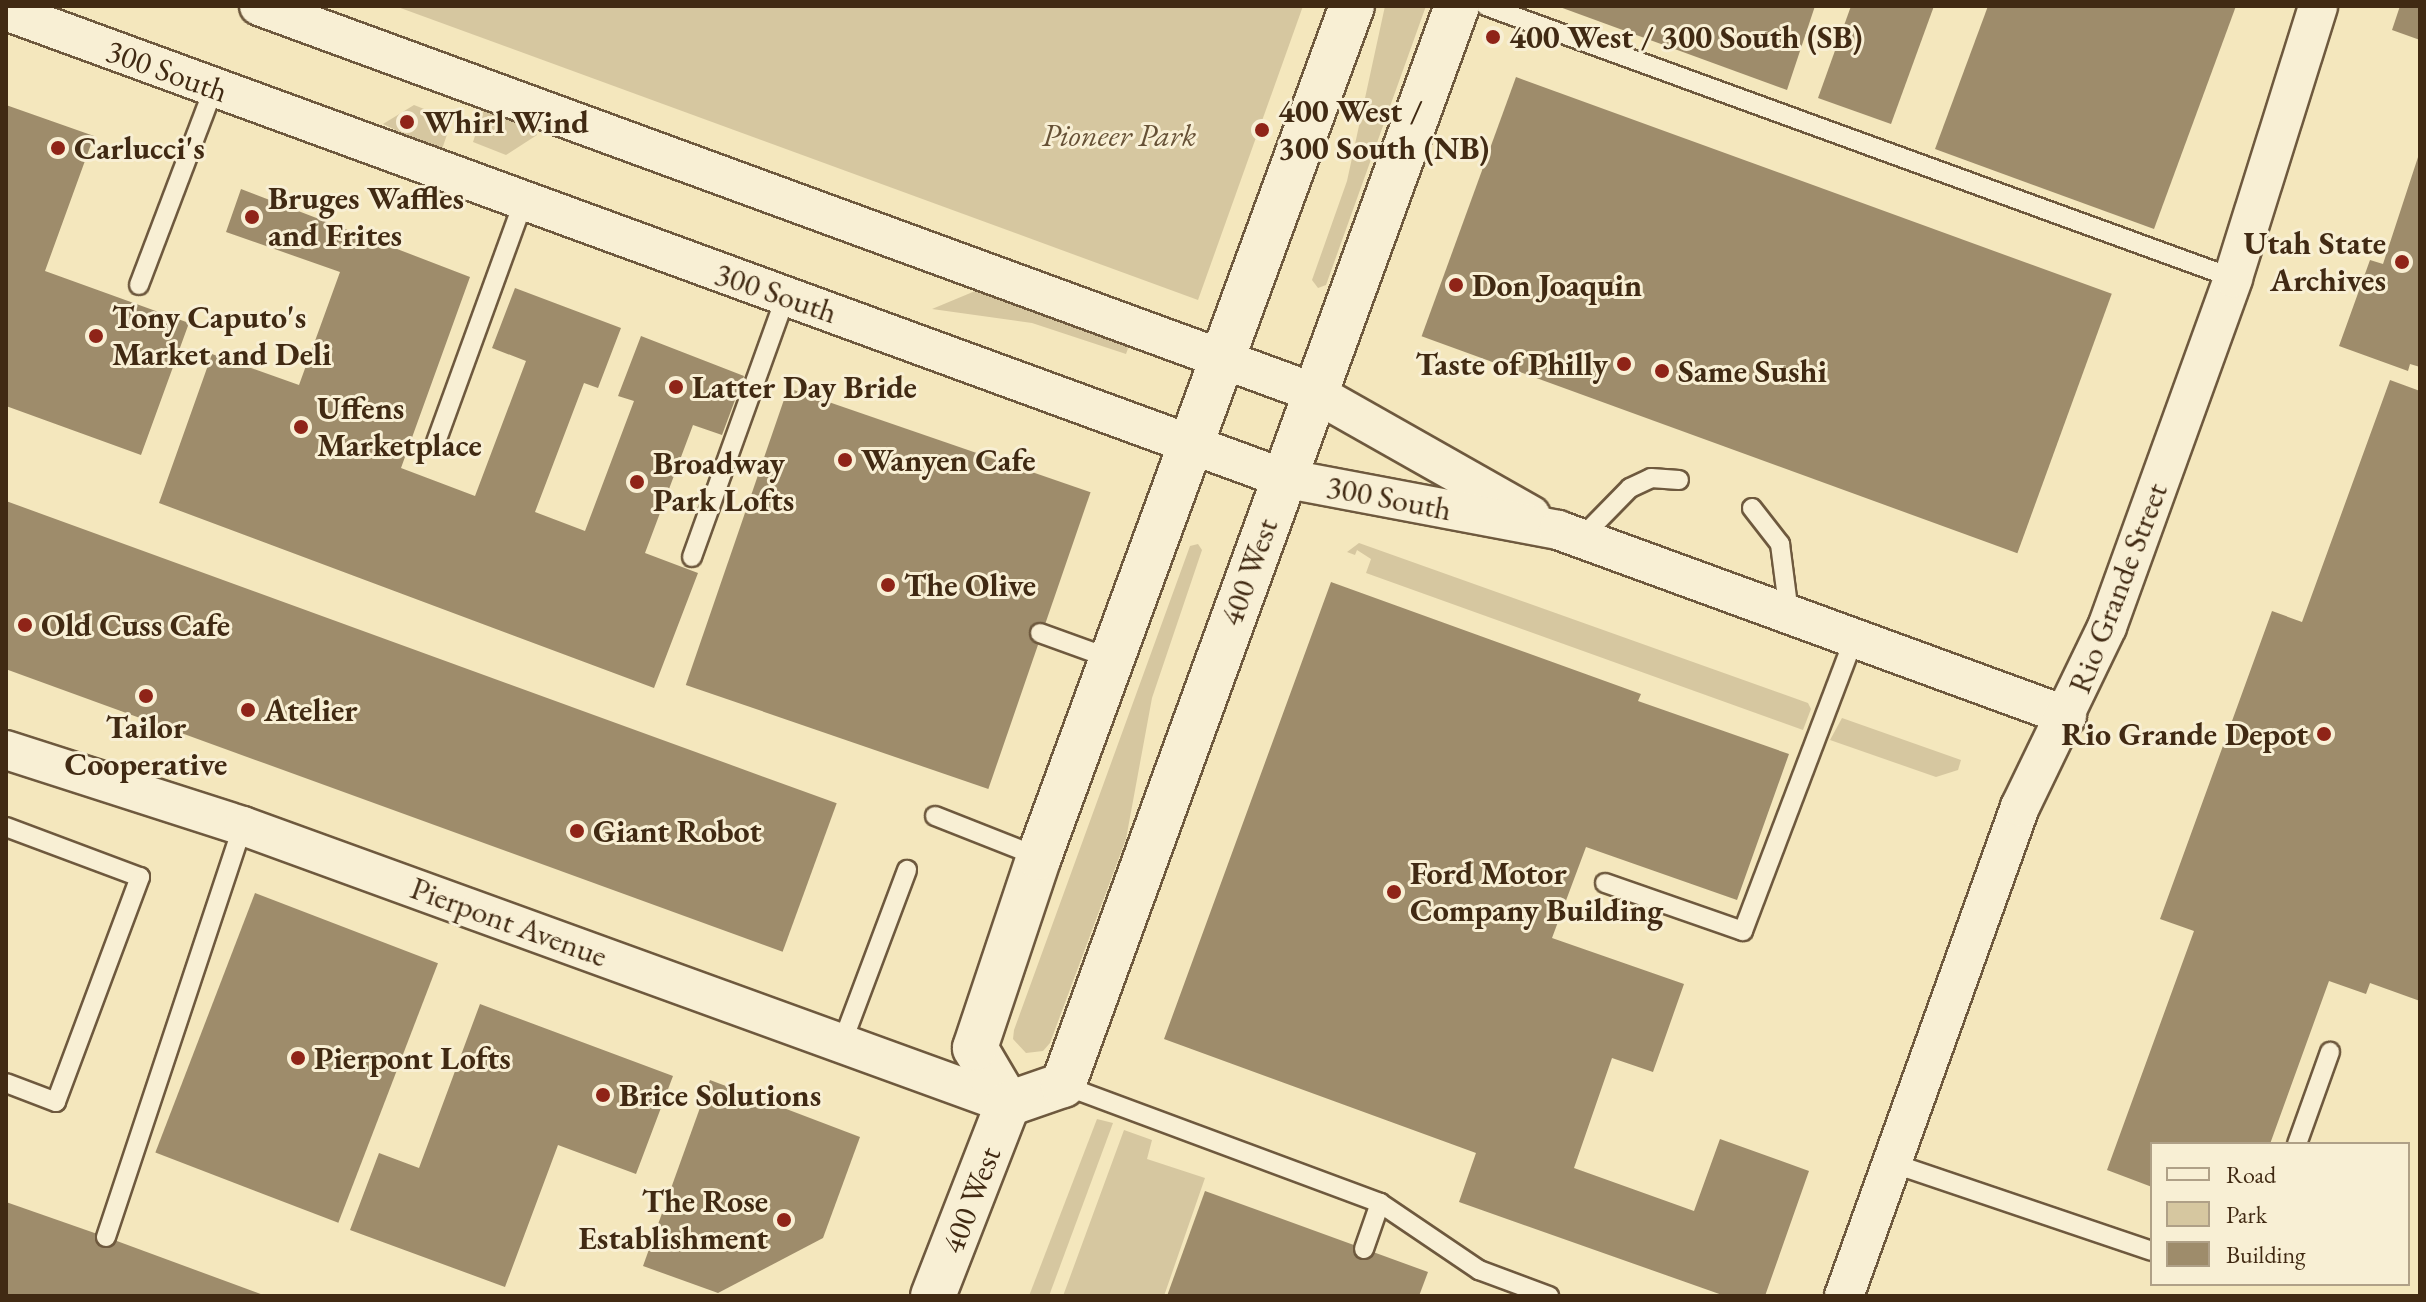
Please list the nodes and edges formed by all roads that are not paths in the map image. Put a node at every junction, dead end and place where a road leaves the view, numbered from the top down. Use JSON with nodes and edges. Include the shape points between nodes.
{"nodes":[{"id":1,"x":259,"y":6,"type":"edge"},
{"id":2,"x":1352,"y":6,"type":"edge"},
{"id":3,"x":1457,"y":6,"type":"edge"},
{"id":4,"x":1486,"y":6,"type":"edge"},
{"id":5,"x":2318,"y":6,"type":"edge"},
{"id":6,"x":6,"y":11,"type":"edge"},
{"id":7,"x":214,"y":88,"type":"junction"},
{"id":8,"x":523,"y":203,"type":"junction"},
{"id":9,"x":2233,"y":278,"type":"junction"},
{"id":10,"x":139,"y":285,"type":"dead end"},
{"id":11,"x":786,"y":296,"type":"junction"},
{"id":12,"x":1221,"y":358,"type":"junction"},
{"id":13,"x":1315,"y":393,"type":"junction"},
{"id":14,"x":436,"y":442,"type":"dead end"},
{"id":15,"x":1190,"y":446,"type":"junction"},
{"id":16,"x":1283,"y":478,"type":"junction"},
{"id":17,"x":1679,"y":480,"type":"dead end"},
{"id":18,"x":1752,"y":508,"type":"dead end"},
{"id":19,"x":1569,"y":534,"type":"junction"},
{"id":20,"x":692,"y":557,"type":"dead end"},
{"id":21,"x":1789,"y":613,"type":"junction"},
{"id":22,"x":1040,"y":633,"type":"dead end"},
{"id":23,"x":1854,"y":639,"type":"junction"},
{"id":24,"x":1112,"y":659,"type":"junction"},
{"id":25,"x":2067,"y":716,"type":"junction"},
{"id":26,"x":6,"y":750,"type":"edge"},
{"id":27,"x":935,"y":816,"type":"dead end"},
{"id":28,"x":243,"y":826,"type":"junction"},
{"id":29,"x":6,"y":827,"type":"edge"},
{"id":30,"x":1039,"y":857,"type":"junction"},
{"id":31,"x":907,"y":870,"type":"dead end"},
{"id":32,"x":1605,"y":883,"type":"dead end"},
{"id":33,"x":842,"y":1043,"type":"junction"},
{"id":34,"x":2330,"y":1052,"type":"dead end"},
{"id":35,"x":6,"y":1083,"type":"edge"},
{"id":36,"x":1063,"y":1085,"type":"junction"},
{"id":37,"x":1008,"y":1104,"type":"junction"},
{"id":38,"x":2298,"y":1142,"type":"edge"},
{"id":39,"x":1892,"y":1163,"type":"junction"},
{"id":40,"x":1380,"y":1203,"type":"junction"},
{"id":41,"x":106,"y":1237,"type":"dead end"},
{"id":42,"x":1364,"y":1249,"type":"dead end"},
{"id":43,"x":2150,"y":1250,"type":"edge"},
{"id":44,"x":933,"y":1296,"type":"edge"},
{"id":45,"x":1549,"y":1296,"type":"edge"},
{"id":46,"x":1844,"y":1296,"type":"edge"}],
"edges":[{"from":1,"to":12,"type":"street","name":"300 South"},
{"from":2,"to":12,"type":"street","name":"400 West"},
{"from":3,"to":13,"type":"street","name":"400 West"},
{"from":4,"to":9,"type":"lane"},
{"from":5,"to":9,"type":"street","name":"Rio Grande Street"},
{"from":6,"to":7,"type":"street","name":"300 South"},
{"from":7,"to":8,"type":"street","name":"300 South"},
{"from":7,"to":10,"type":"lane"},
{"from":8,"to":11,"type":"street","name":"300 South"},
{"from":8,"to":14,"type":"lane"},
{"from":9,"to":25,"type":"street","name":"Rio Grande Street","via":[[2107,627]]},
{"from":11,"to":15,"type":"street","name":"300 South"},
{"from":11,"to":20,"type":"lane"},
{"from":12,"to":13,"type":"street","name":"300 South"},
{"from":12,"to":15,"type":"street","name":"400 West"},
{"from":13,"to":16,"type":"street","name":"400 West"},
{"from":13,"to":19,"type":"street","name":"300 South"},
{"from":15,"to":16,"type":"street","name":"300 South"},
{"from":15,"to":24,"type":"street","name":"400 West"},
{"from":16,"to":19,"type":"street","name":"300 South"},
{"from":16,"to":36,"type":"street","name":"400 West"},
{"from":17,"to":19,"type":"lane","via":[[1651,478],[1630,488]]},
{"from":18,"to":21,"type":"lane","via":[[1780,544]]},
{"from":19,"to":21,"type":"street","name":"300 South"},
{"from":21,"to":23,"type":"street","name":"300 South"},
{"from":22,"to":24,"type":"lane"},
{"from":23,"to":25,"type":"street","name":"300 South"},
{"from":23,"to":32,"type":"lane","via":[[1743,931]]},
{"from":24,"to":30,"type":"street","name":"400 West"},
{"from":25,"to":39,"type":"street","name":"Rio Grande Street","via":[[2020,807]]},
{"from":26,"to":28,"type":"street","name":"Pierpont Avenue"},
{"from":27,"to":30,"type":"lane"},
{"from":28,"to":33,"type":"street","name":"Pierpont Avenue"},
{"from":28,"to":41,"type":"lane"},
{"from":29,"to":35,"type":"lane","via":[[140,877],[56,1102]]},
{"from":30,"to":37,"type":"street","name":"400 West","via":[[975,1048]]},
{"from":31,"to":33,"type":"lane"},
{"from":33,"to":37,"type":"street","name":"Pierpont Avenue"},
{"from":34,"to":38,"type":"lane"},
{"from":36,"to":37,"type":"street","name":"400 West"},
{"from":36,"to":40,"type":"lane"},
{"from":37,"to":44,"type":"street","name":"400 West"},
{"from":39,"to":43,"type":"lane"},
{"from":39,"to":46,"type":"street","name":"Rio Grande Street"},
{"from":40,"to":42,"type":"lane"},
{"from":40,"to":45,"type":"lane","via":[[1479,1270]]}]}
